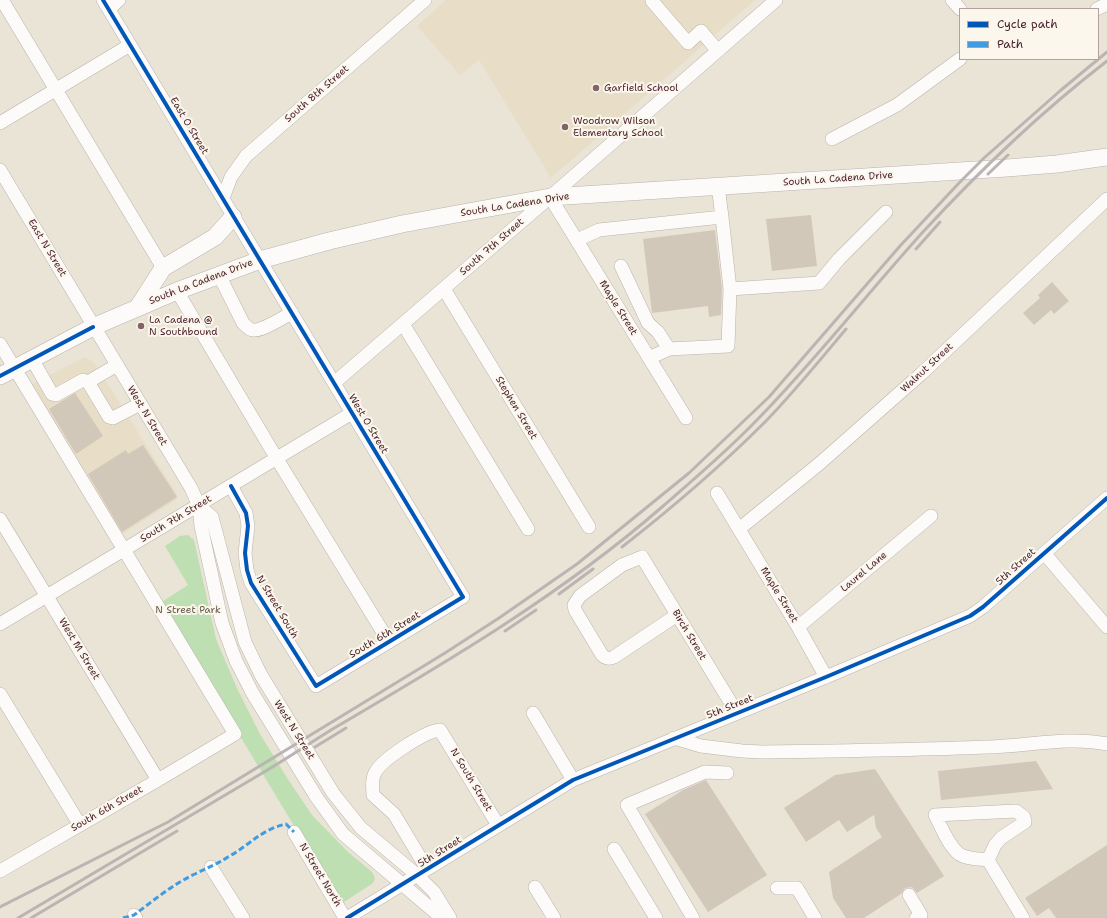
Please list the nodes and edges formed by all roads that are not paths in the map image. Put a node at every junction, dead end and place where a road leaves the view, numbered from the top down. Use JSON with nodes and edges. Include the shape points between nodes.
{"nodes":[{"id":1,"x":2,"y":0,"type":"edge"},
{"id":2,"x":119,"y":0,"type":"edge"},
{"id":3,"x":424,"y":0,"type":"edge"},
{"id":4,"x":653,"y":0,"type":"edge"},
{"id":5,"x":776,"y":0,"type":"edge"},
{"id":6,"x":952,"y":0,"type":"edge"},
{"id":7,"x":106,"y":5,"type":"edge"},
{"id":8,"x":959,"y":8,"type":"edge"},
{"id":9,"x":130,"y":45,"type":"junction"},
{"id":10,"x":718,"y":51,"type":"junction"},
{"id":11,"x":959,"y":60,"type":"edge"},
{"id":12,"x":55,"y":90,"type":"junction"},
{"id":13,"x":0,"y":123,"type":"edge"},
{"id":14,"x":832,"y":139,"type":"dead end"},
{"id":15,"x":1107,"y":157,"type":"edge"},
{"id":16,"x":0,"y":170,"type":"edge"},
{"id":17,"x":718,"y":186,"type":"junction"},
{"id":18,"x":550,"y":197,"type":"junction"},
{"id":19,"x":223,"y":198,"type":"junction"},
{"id":20,"x":1107,"y":199,"type":"edge"},
{"id":21,"x":886,"y":212,"type":"dead end"},
{"id":22,"x":233,"y":217,"type":"junction"},
{"id":23,"x":722,"y":218,"type":"junction"},
{"id":24,"x":577,"y":240,"type":"junction"},
{"id":25,"x":260,"y":260,"type":"junction"},
{"id":26,"x":621,"y":266,"type":"dead end"},
{"id":27,"x":163,"y":268,"type":"junction"},
{"id":28,"x":219,"y":275,"type":"junction"},
{"id":29,"x":444,"y":289,"type":"junction"},
{"id":30,"x":730,"y":289,"type":"junction"},
{"id":31,"x":177,"y":290,"type":"junction"},
{"id":32,"x":635,"y":296,"type":"junction"},
{"id":33,"x":617,"y":305,"type":"junction"},
{"id":34,"x":138,"y":306,"type":"junction"},
{"id":35,"x":292,"y":313,"type":"junction"},
{"id":36,"x":403,"y":324,"type":"junction"},
{"id":37,"x":93,"y":327,"type":"junction"},
{"id":38,"x":0,"y":344,"type":"edge"},
{"id":39,"x":669,"y":350,"type":"junction"},
{"id":40,"x":649,"y":358,"type":"junction"},
{"id":41,"x":32,"y":359,"type":"junction"},
{"id":42,"x":117,"y":365,"type":"junction"},
{"id":43,"x":15,"y":368,"type":"junction"},
{"id":44,"x":0,"y":376,"type":"edge"},
{"id":45,"x":88,"y":382,"type":"junction"},
{"id":46,"x":334,"y":383,"type":"junction"},
{"id":47,"x":140,"y":404,"type":"junction"},
{"id":48,"x":352,"y":413,"type":"junction"},
{"id":49,"x":686,"y":418,"type":"dead end"},
{"id":50,"x":277,"y":459,"type":"junction"},
{"id":51,"x":231,"y":486,"type":"junction"},
{"id":52,"x":717,"y":493,"type":"dead end"},
{"id":53,"x":1107,"y":498,"type":"edge"},
{"id":54,"x":199,"y":506,"type":"junction"},
{"id":55,"x":931,"y":516,"type":"dead end"},
{"id":56,"x":0,"y":519,"type":"edge"},
{"id":57,"x":588,"y":527,"type":"dead end"},
{"id":58,"x":528,"y":529,"type":"dead end"},
{"id":59,"x":739,"y":529,"type":"junction"},
{"id":60,"x":124,"y":550,"type":"junction"},
{"id":61,"x":1044,"y":553,"type":"junction"},
{"id":62,"x":46,"y":596,"type":"junction"},
{"id":63,"x":463,"y":597,"type":"joint"},
{"id":64,"x":677,"y":615,"type":"junction"},
{"id":65,"x":0,"y":624,"type":"edge"},
{"id":66,"x":798,"y":627,"type":"junction"},
{"id":67,"x":1107,"y":627,"type":"edge"},
{"id":68,"x":389,"y":642,"type":"junction"},
{"id":69,"x":826,"y":677,"type":"junction"},
{"id":70,"x":316,"y":686,"type":"joint"},
{"id":71,"x":0,"y":694,"type":"edge"},
{"id":72,"x":533,"y":713,"type":"dead end"},
{"id":73,"x":737,"y":713,"type":"junction"},
{"id":74,"x":674,"y":738,"type":"junction"},
{"id":75,"x":1107,"y":744,"type":"edge"},
{"id":76,"x":727,"y":773,"type":"dead end"},
{"id":77,"x":158,"y":780,"type":"junction"},
{"id":78,"x":573,"y":780,"type":"junction"},
{"id":79,"x":80,"y":825,"type":"junction"},
{"id":80,"x":498,"y":825,"type":"junction"},
{"id":81,"x":294,"y":832,"type":"dead end"},
{"id":82,"x":614,"y":849,"type":"dead end"},
{"id":83,"x":988,"y":860,"type":"junction"},
{"id":84,"x":1,"y":867,"type":"edge"},
{"id":85,"x":211,"y":867,"type":"dead end"},
{"id":86,"x":422,"y":872,"type":"junction"},
{"id":87,"x":402,"y":884,"type":"junction"},
{"id":88,"x":535,"y":887,"type":"dead end"},
{"id":89,"x":777,"y":888,"type":"dead end"},
{"id":90,"x":909,"y":894,"type":"dead end"},
{"id":91,"x":243,"y":918,"type":"edge"},
{"id":92,"x":346,"y":918,"type":"edge"},
{"id":93,"x":442,"y":918,"type":"edge"},
{"id":94,"x":450,"y":918,"type":"edge"},
{"id":95,"x":554,"y":918,"type":"edge"},
{"id":96,"x":656,"y":918,"type":"edge"},
{"id":97,"x":693,"y":918,"type":"edge"},
{"id":98,"x":815,"y":918,"type":"edge"},
{"id":99,"x":916,"y":918,"type":"edge"},
{"id":100,"x":1023,"y":918,"type":"edge"}],
"edges":[{"from":1,"to":12,"type":"street"},
{"from":2,"to":7,"type":"street"},
{"from":3,"to":19,"type":"street","name":"South 8th Street","via":[[246,156],[231,177]]},
{"from":4,"to":10,"type":"street","via":[[688,43],[701,31]]},
{"from":5,"to":10,"type":"street","name":"South 7th Street"},
{"from":6,"to":8,"type":"street"},
{"from":7,"to":9,"type":"street","name":"East O Street"},
{"from":9,"to":12,"type":"street"},
{"from":9,"to":19,"type":"street","name":"East O Street"},
{"from":10,"to":18,"type":"street","name":"South 7th Street"},
{"from":11,"to":14,"type":"street","via":[[897,105]]},
{"from":12,"to":13,"type":"street"},
{"from":12,"to":27,"type":"street"},
{"from":15,"to":17,"type":"main road","name":"South La Cadena Drive","via":[[1007,168]]},
{"from":16,"to":37,"type":"street","name":"East N Street"},
{"from":17,"to":18,"type":"main road","name":"South La Cadena Drive"},
{"from":17,"to":23,"type":"street"},
{"from":18,"to":24,"type":"street","name":"Maple Street"},
{"from":18,"to":25,"type":"main road","name":"South La Cadena Drive","via":[[402,224]]},
{"from":18,"to":29,"type":"street","name":"South 7th Street"},
{"from":19,"to":22,"type":"street","name":"East O Street"},
{"from":20,"to":59,"type":"street","name":"Walnut Street","via":[[915,379],[819,464]]},
{"from":21,"to":30,"type":"street","via":[[819,283]]},
{"from":22,"to":25,"type":"street","name":"East O Street"},
{"from":22,"to":27,"type":"main road","via":[[216,236]]},
{"from":23,"to":24,"type":"street","via":[[598,230]]},
{"from":23,"to":30,"type":"street"},
{"from":24,"to":33,"type":"street","name":"Maple Street"},
{"from":25,"to":28,"type":"main road","name":"South La Cadena Drive"},
{"from":25,"to":35,"type":"street","name":"West O Street"},
{"from":26,"to":32,"type":"street"},
{"from":27,"to":34,"type":"main road"},
{"from":28,"to":31,"type":"main road","name":"South La Cadena Drive"},
{"from":28,"to":35,"type":"street","via":[[247,327],[253,330],[260,329]]},
{"from":29,"to":36,"type":"street","name":"South 7th Street"},
{"from":29,"to":57,"type":"street","name":"Stephen Street"},
{"from":30,"to":39,"type":"street","via":[[728,346]]},
{"from":31,"to":34,"type":"main road","name":"South La Cadena Drive"},
{"from":31,"to":50,"type":"street"},
{"from":32,"to":33,"type":"street"},
{"from":32,"to":39,"type":"street","via":[[648,323],[658,332]]},
{"from":33,"to":40,"type":"street","name":"Maple Street"},
{"from":34,"to":37,"type":"main road","name":"South La Cadena Drive"},
{"from":35,"to":46,"type":"street","name":"West O Street"},
{"from":36,"to":46,"type":"street","name":"South 7th Street"},
{"from":36,"to":58,"type":"street"},
{"from":37,"to":41,"type":"main road","name":"South La Cadena Drive"},
{"from":37,"to":42,"type":"street","name":"West N Street"},
{"from":38,"to":43,"type":"street"},
{"from":39,"to":40,"type":"street"},
{"from":40,"to":49,"type":"street","name":"Maple Street"},
{"from":41,"to":43,"type":"main road","name":"South La Cadena Drive"},
{"from":41,"to":45,"type":"street","via":[[52,394],[56,395],[83,380]]},
{"from":42,"to":45,"type":"street"},
{"from":42,"to":47,"type":"street","name":"West N Street"},
{"from":43,"to":44,"type":"main road","name":"South La Cadena Drive"},
{"from":43,"to":60,"type":"street"},
{"from":45,"to":47,"type":"street","via":[[109,417],[113,418]]},
{"from":46,"to":48,"type":"street","name":"West O Street"},
{"from":47,"to":54,"type":"street","name":"West N Street","via":[[191,488]]},
{"from":48,"to":50,"type":"street","name":"South 7th Street"},
{"from":48,"to":63,"type":"street","name":"West O Street"},
{"from":50,"to":51,"type":"street","name":"South 7th Street"},
{"from":50,"to":68,"type":"street"},
{"from":51,"to":54,"type":"street","name":"South 7th Street"},
{"from":51,"to":70,"type":"street","name":"N Street South","via":[[246,513],[246,570],[251,583]]},
{"from":52,"to":59,"type":"street","name":"Maple Street"},
{"from":53,"to":61,"type":"street","name":"5th Street"},
{"from":54,"to":60,"type":"street","name":"South 7th Street"},
{"from":54,"to":86,"type":"street","name":"West N Street","via":[[212,517],[245,642],[261,675],[333,793],[361,828]]},
{"from":54,"to":87,"type":"street","name":"West N Street","via":[[200,526],[222,623],[236,661],[253,694],[317,798],[343,834]]},
{"from":55,"to":66,"type":"street","name":"Laurel Lane"},
{"from":56,"to":62,"type":"street","name":"West M Street"},
{"from":59,"to":66,"type":"street","name":"Maple Street"},
{"from":60,"to":62,"type":"street","name":"South 7th Street"},
{"from":60,"to":77,"type":"street","name":"South 6th Street","via":[[235,734]]},
{"from":61,"to":67,"type":"street"},
{"from":61,"to":69,"type":"street","name":"5th Street","via":[[970,616]]},
{"from":62,"to":65,"type":"street","name":"South 7th Street"},
{"from":62,"to":77,"type":"street","name":"West M Street"},
{"from":63,"to":68,"type":"street","name":"South 6th Street"},
{"from":64,"to":64,"type":"street","name":"Birch Street","via":[[642,557],[622,565],[580,596],[574,605],[580,620],[602,655],[609,659]]},
{"from":64,"to":73,"type":"street","name":"Birch Street"},
{"from":66,"to":69,"type":"street","name":"Maple Street"},
{"from":68,"to":70,"type":"street","name":"South 6th Street"},
{"from":69,"to":73,"type":"street","name":"5th Street"},
{"from":71,"to":79,"type":"street"},
{"from":72,"to":78,"type":"street"},
{"from":73,"to":74,"type":"street","name":"5th Street"},
{"from":74,"to":75,"type":"street","via":[[701,746],[762,752],[991,747],[1065,741]]},
{"from":74,"to":78,"type":"street","name":"5th Street"},
{"from":76,"to":97,"type":"street","via":[[705,772],[627,805]]},
{"from":77,"to":79,"type":"street","name":"South 6th Street"},
{"from":78,"to":80,"type":"street","name":"5th Street"},
{"from":79,"to":84,"type":"street","name":"South 6th Street"},
{"from":80,"to":86,"type":"street","name":"5th Street"},
{"from":80,"to":86,"type":"street","name":"N South Street","via":[[438,730],[409,744],[381,764],[372,781],[373,795],[394,814]]},
{"from":81,"to":92,"type":"street","name":"N Street North"},
{"from":82,"to":96,"type":"street"},
{"from":83,"to":83,"type":"street","via":[[1001,838],[1025,822],[1024,816],[1016,811],[935,815],[959,854]]},
{"from":83,"to":100,"type":"street"},
{"from":85,"to":91,"type":"street"},
{"from":86,"to":87,"type":"street","name":"5th Street"},
{"from":86,"to":94,"type":"street","name":"West N Street"},
{"from":87,"to":92,"type":"street","name":"5th Street"},
{"from":87,"to":93,"type":"street","name":"West N Street"},
{"from":88,"to":95,"type":"street"},
{"from":89,"to":98,"type":"street","via":[[797,888]]},
{"from":90,"to":99,"type":"street","via":[[922,915]]}]}
